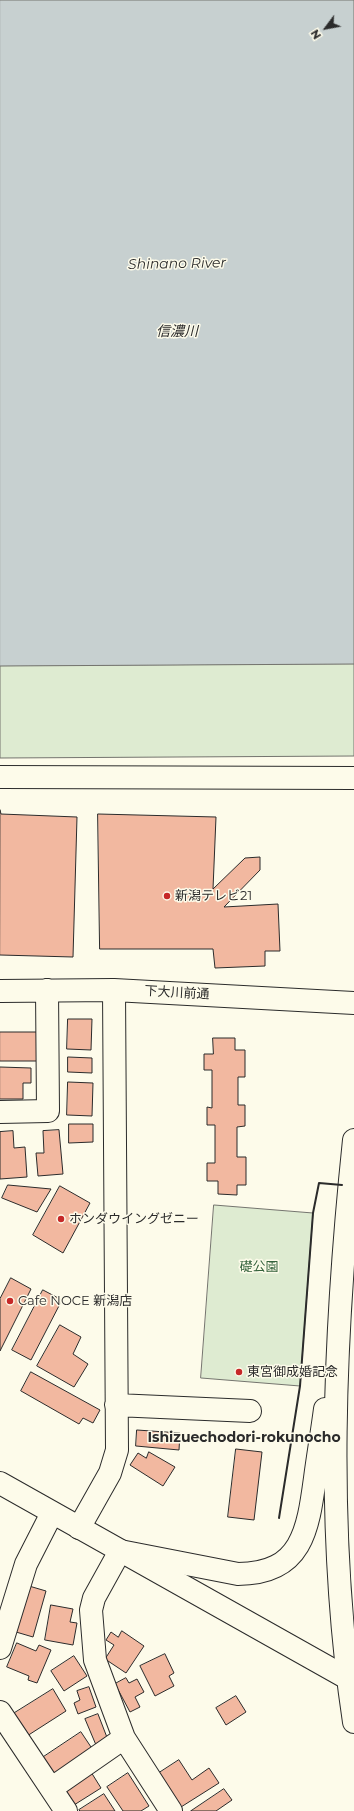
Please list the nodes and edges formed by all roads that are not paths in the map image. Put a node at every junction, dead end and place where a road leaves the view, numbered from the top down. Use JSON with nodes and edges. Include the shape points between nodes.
{"nodes":[{"id":1,"x":0,"y":777,"type":"edge"},
{"id":2,"x":354,"y":778,"type":"edge"},
{"id":3,"x":47,"y":990,"type":"junction"},
{"id":4,"x":114,"y":990,"type":"junction"},
{"id":5,"x":0,"y":991,"type":"edge"},
{"id":6,"x":354,"y":1003,"type":"edge"},
{"id":7,"x":0,"y":1112,"type":"edge"},
{"id":8,"x":354,"y":1140,"type":"edge"},
{"id":9,"x":339,"y":1312,"type":"junction"},
{"id":10,"x":116,"y":1405,"type":"junction"},
{"id":11,"x":250,"y":1411,"type":"dead end"},
{"id":12,"x":0,"y":1483,"type":"edge"},
{"id":13,"x":52,"y":1513,"type":"junction"},
{"id":14,"x":79,"y":1528,"type":"junction"},
{"id":15,"x":120,"y":1551,"type":"junction"},
{"id":16,"x":0,"y":1648,"type":"edge"},
{"id":17,"x":351,"y":1680,"type":"edge"},
{"id":18,"x":0,"y":1712,"type":"edge"},
{"id":19,"x":354,"y":1722,"type":"edge"},
{"id":20,"x":124,"y":1738,"type":"junction"},
{"id":21,"x":52,"y":1788,"type":"junction"},
{"id":22,"x":66,"y":1811,"type":"edge"},
{"id":23,"x":171,"y":1811,"type":"edge"}],
"edges":[{"from":1,"to":2,"type":"main road"},
{"from":3,"to":4,"type":"main road","name":"下大川前通"},
{"from":3,"to":5,"type":"main road","name":"下大川前通"},
{"from":3,"to":7,"type":"main road","via":[[48,1111]]},
{"from":4,"to":6,"type":"main road","name":"下大川前通"},
{"from":4,"to":10,"type":"main road"},
{"from":8,"to":9,"type":"main road"},
{"from":9,"to":15,"type":"main road","via":[[308,1522],[302,1540],[293,1553],[273,1568],[255,1574],[238,1574]]},
{"from":9,"to":17,"type":"main road","via":[[335,1490]]},
{"from":10,"to":11,"type":"main road"},
{"from":10,"to":14,"type":"main road","via":[[117,1450],[110,1473]]},
{"from":12,"to":13,"type":"main road"},
{"from":13,"to":14,"type":"main road"},
{"from":13,"to":16,"type":"main road","via":[[26,1564]]},
{"from":14,"to":15,"type":"main road"},
{"from":15,"to":17,"type":"main road"},
{"from":15,"to":20,"type":"main road","via":[[94,1598],[91,1610],[95,1660]]},
{"from":17,"to":19,"type":"main road"},
{"from":18,"to":21,"type":"main road"},
{"from":20,"to":21,"type":"main road"},
{"from":20,"to":23,"type":"main road"},
{"from":21,"to":22,"type":"main road"}]}
